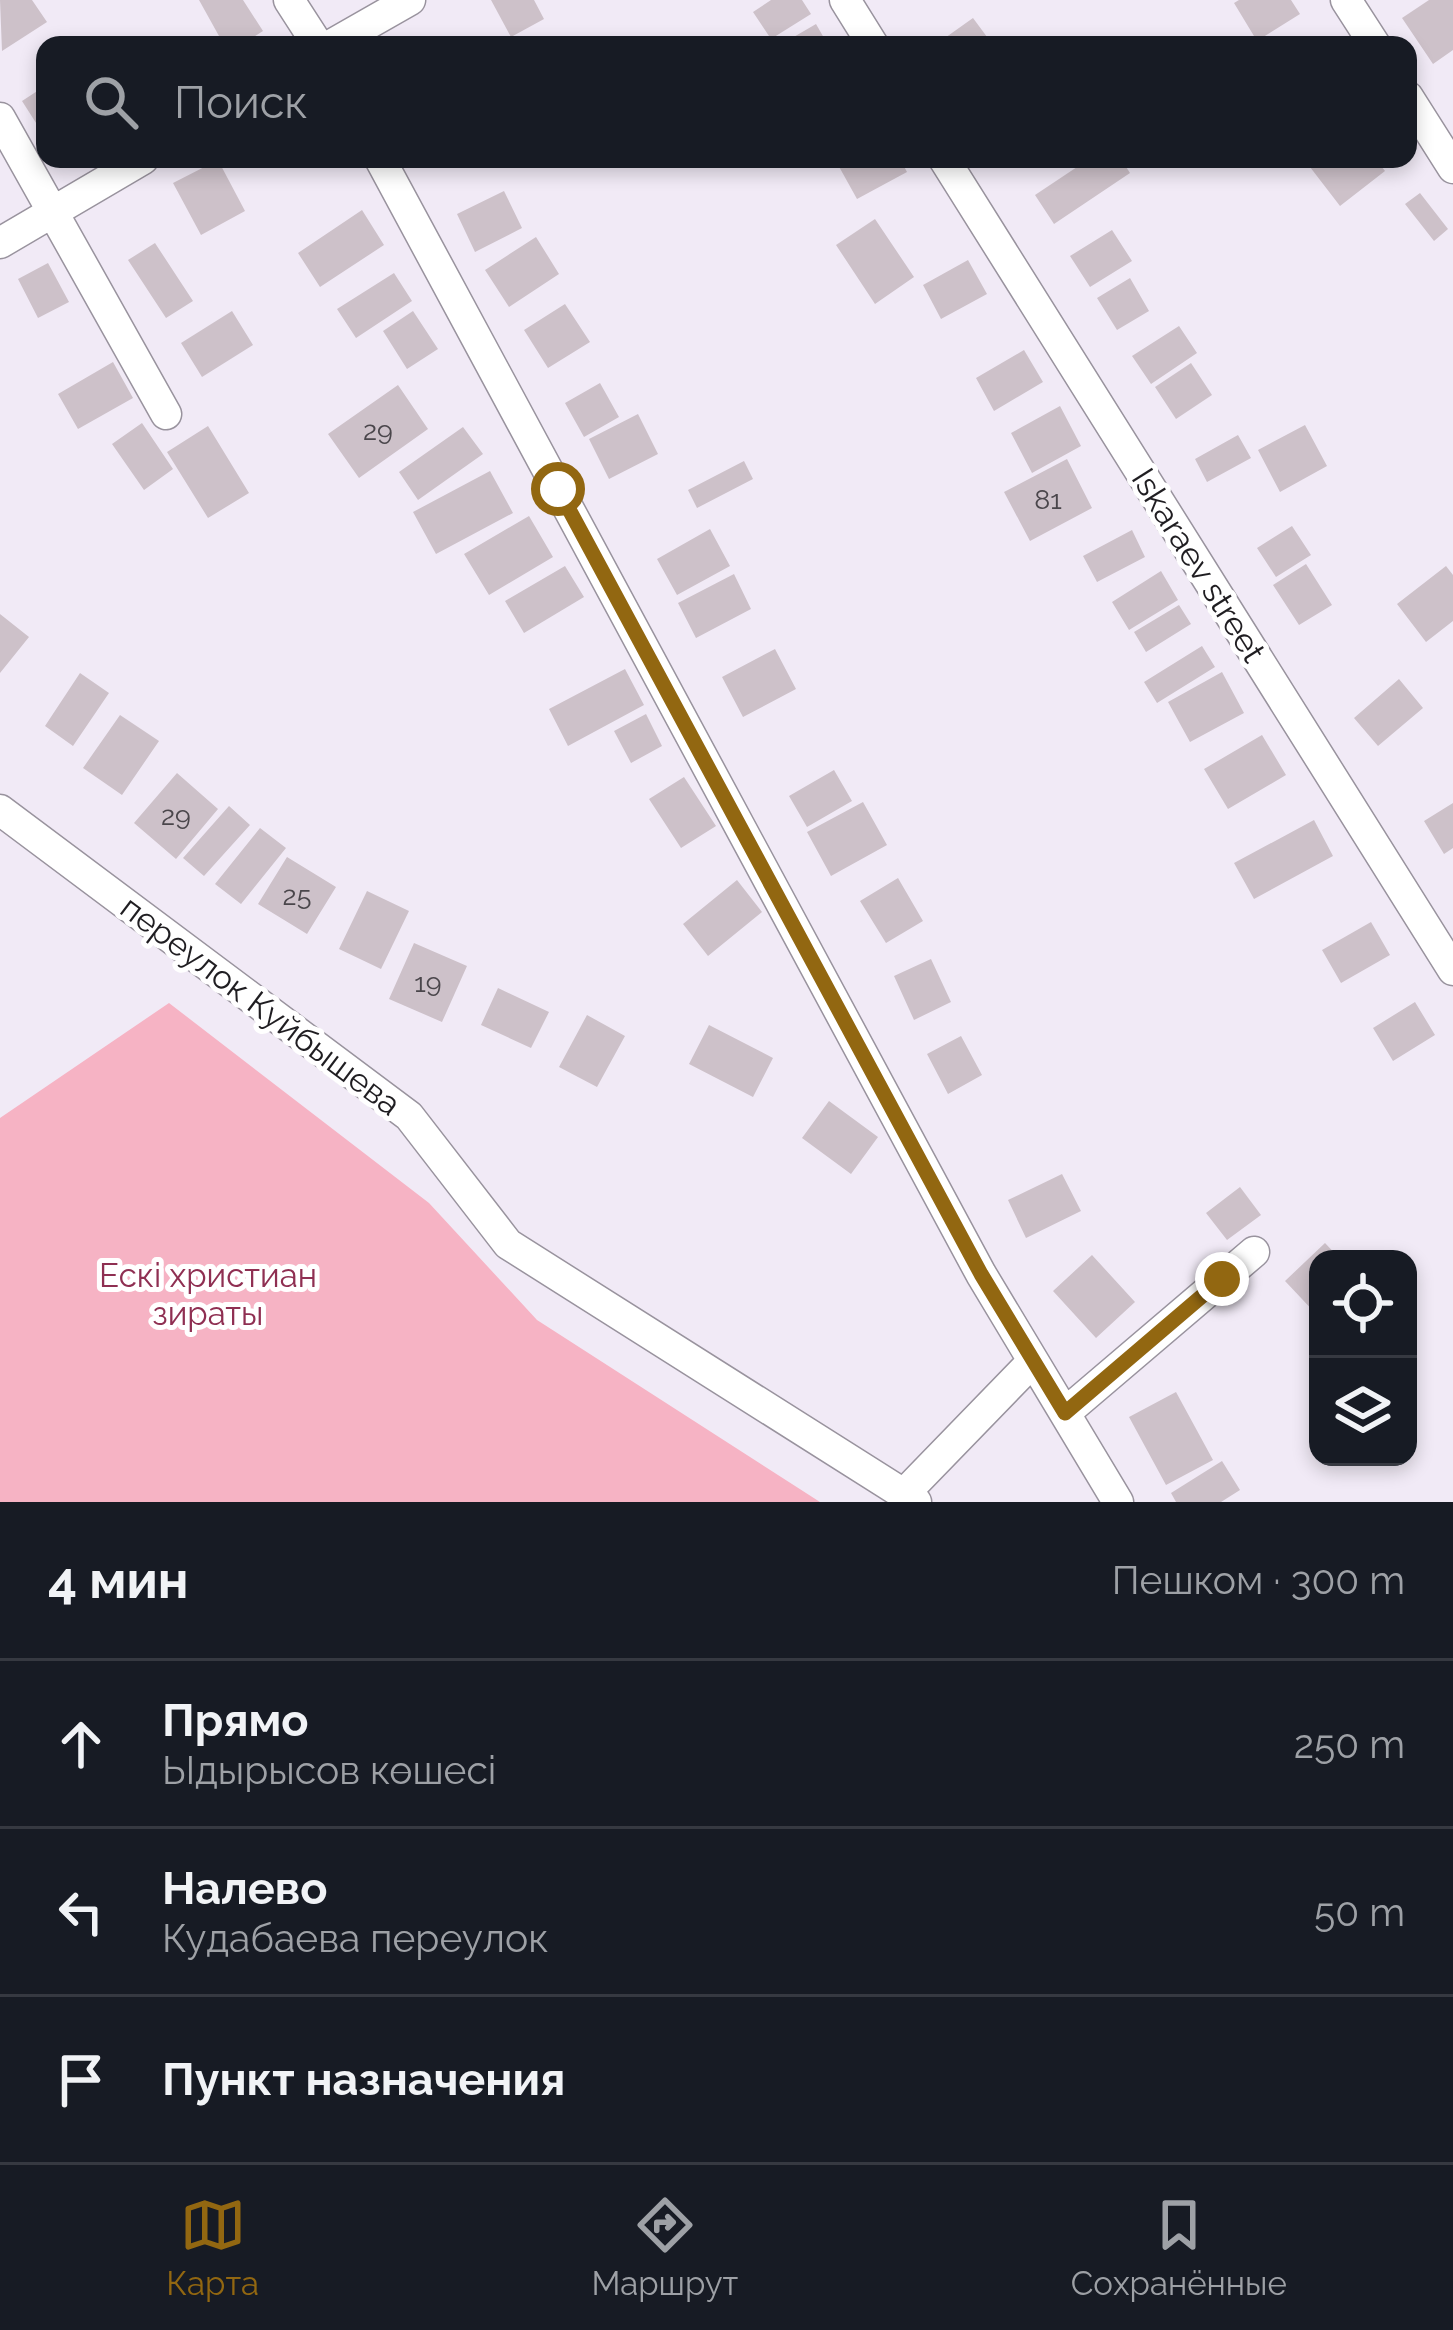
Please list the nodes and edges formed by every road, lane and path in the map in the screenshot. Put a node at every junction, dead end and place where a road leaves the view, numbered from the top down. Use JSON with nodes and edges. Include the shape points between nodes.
{"nodes":[{"id":1,"x":289,"y":0,"type":"edge"},
{"id":2,"x":410,"y":0,"type":"edge"},
{"id":3,"x":845,"y":0,"type":"edge"},
{"id":4,"x":1346,"y":0,"type":"edge"},
{"id":5,"x":311,"y":36,"type":"edge"},
{"id":6,"x":348,"y":36,"type":"edge"},
{"id":7,"x":867,"y":36,"type":"edge"},
{"id":8,"x":1369,"y":36,"type":"edge"},
{"id":9,"x":1417,"y":111,"type":"edge"},
{"id":10,"x":0,"y":118,"type":"edge"},
{"id":11,"x":128,"y":168,"type":"edge"},
{"id":12,"x":385,"y":168,"type":"edge"},
{"id":13,"x":950,"y":168,"type":"edge"},
{"id":14,"x":1453,"y":168,"type":"edge"},
{"id":15,"x":56,"y":212,"type":"junction"},
{"id":16,"x":0,"y":243,"type":"edge"},
{"id":17,"x":166,"y":414,"type":"dead end"},
{"id":18,"x":0,"y":811,"type":"edge"},
{"id":19,"x":1453,"y":970,"type":"edge"},
{"id":20,"x":1254,"y":1252,"type":"dead end"},
{"id":21,"x":1034,"y":1361,"type":"junction"},
{"id":22,"x":1065,"y":1413,"type":"junction"},
{"id":23,"x":910,"y":1498,"type":"edge"},
{"id":24,"x":1118,"y":1502,"type":"edge"}],
"edges":[{"from":1,"to":5,"type":"street"},
{"from":2,"to":6,"type":"street"},
{"from":3,"to":7,"type":"street"},
{"from":4,"to":8,"type":"street"},
{"from":9,"to":14,"type":"street"},
{"from":10,"to":15,"type":"street"},
{"from":11,"to":15,"type":"street"},
{"from":12,"to":21,"type":"street"},
{"from":13,"to":19,"type":"street","name":"Iskaraev street"},
{"from":15,"to":16,"type":"street"},
{"from":15,"to":17,"type":"street"},
{"from":18,"to":23,"type":"street","name":"переулок Куйбышева","via":[[410,1116],[508,1244]]},
{"from":20,"to":22,"type":"street"},
{"from":21,"to":22,"type":"street"},
{"from":21,"to":23,"type":"street"},
{"from":22,"to":24,"type":"street"}]}
